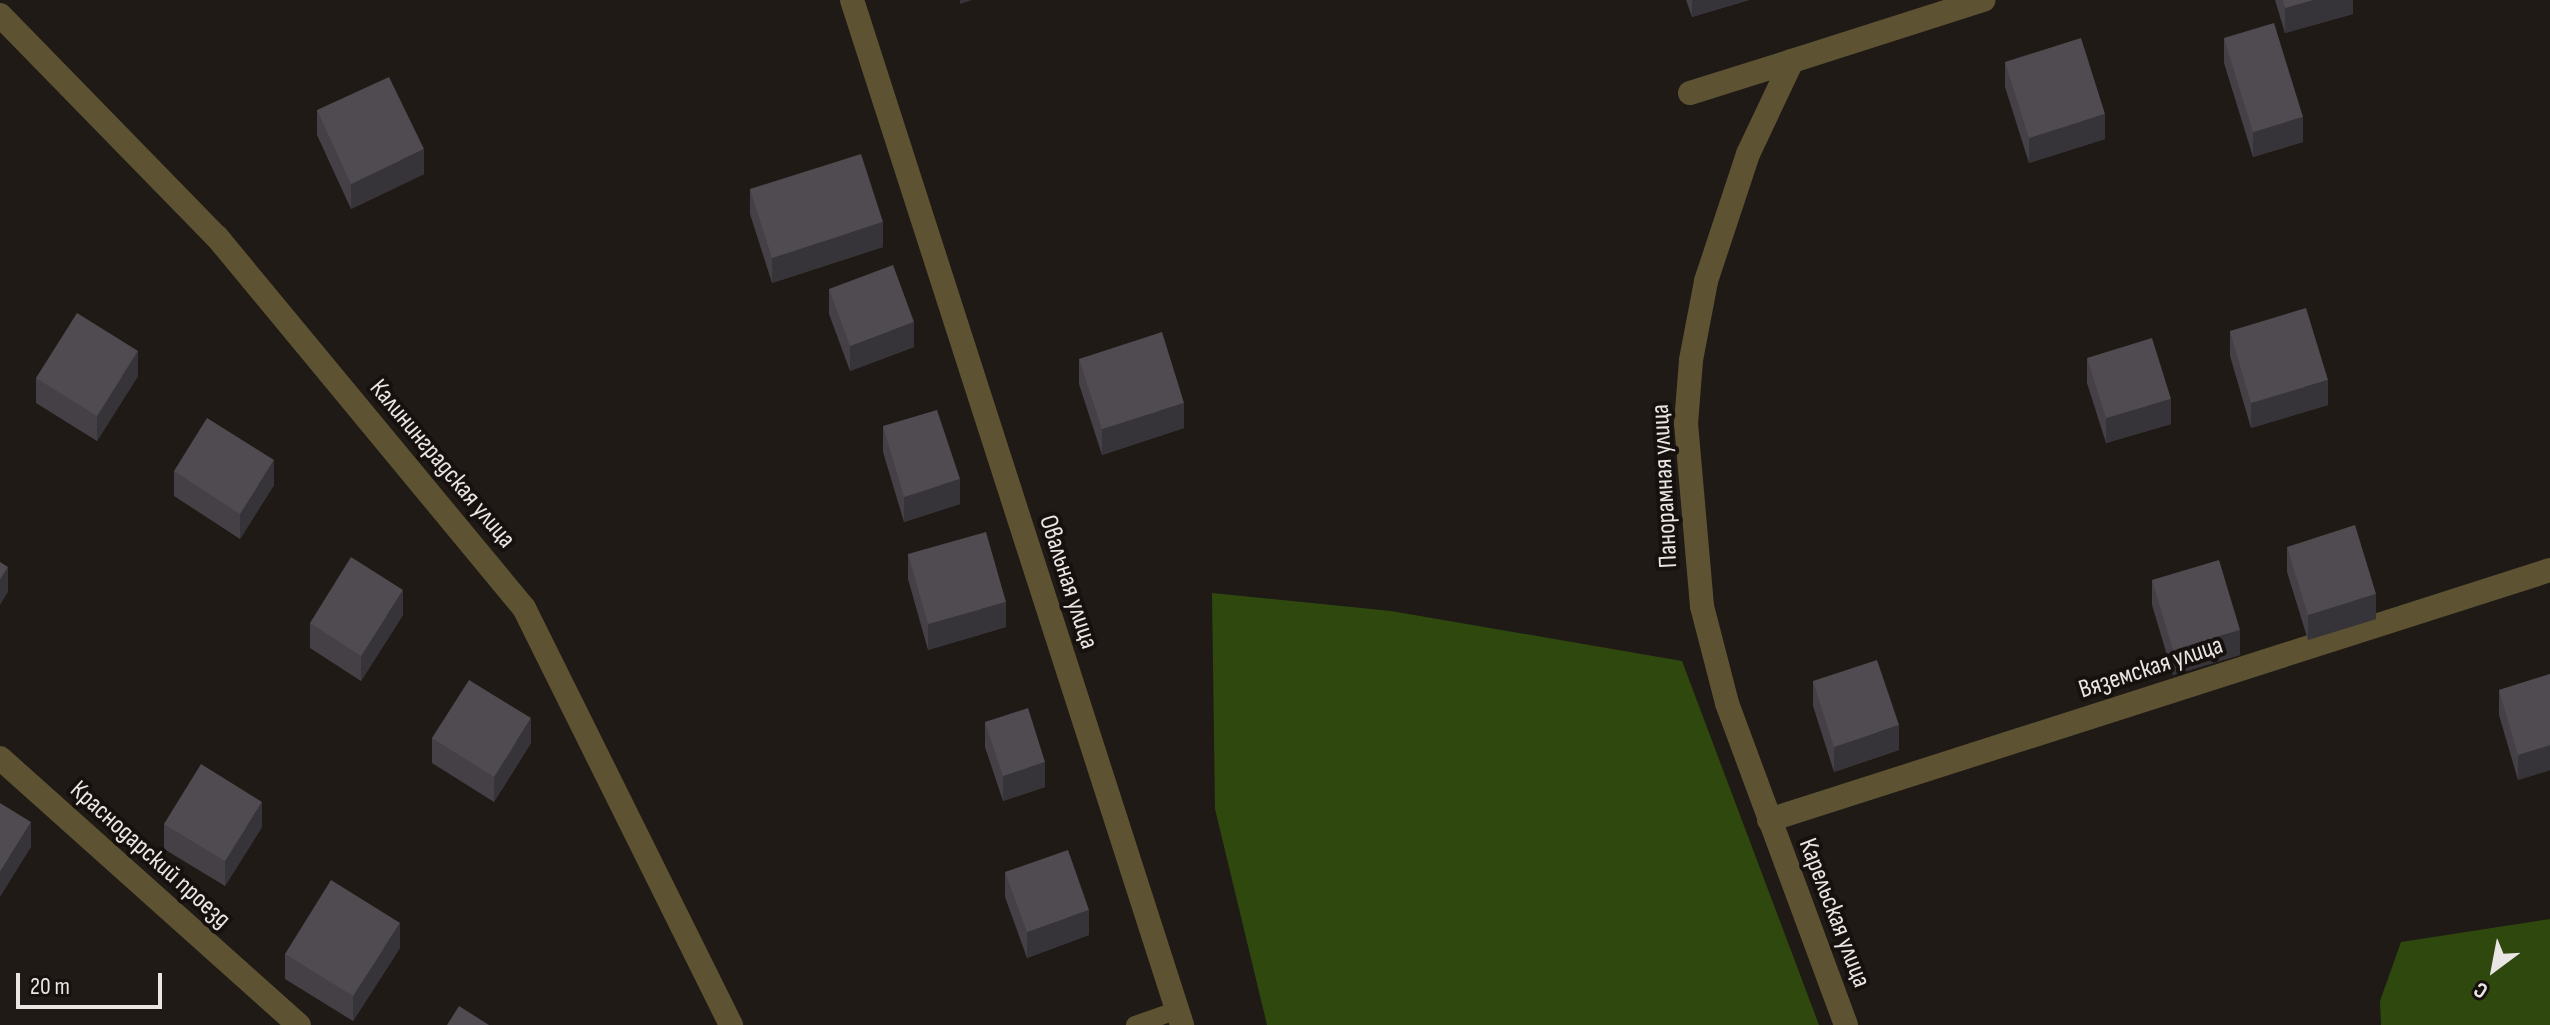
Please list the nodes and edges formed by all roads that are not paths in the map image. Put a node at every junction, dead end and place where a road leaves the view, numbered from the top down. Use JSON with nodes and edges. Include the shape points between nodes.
{"nodes":[{"id":1,"x":852,"y":0,"type":"edge"},
{"id":2,"x":1983,"y":0,"type":"edge"},
{"id":3,"x":0,"y":15,"type":"edge"},
{"id":4,"x":1792,"y":61,"type":"junction"},
{"id":5,"x":1690,"y":93,"type":"dead end"},
{"id":6,"x":2550,"y":570,"type":"edge"},
{"id":7,"x":0,"y":758,"type":"edge"},
{"id":8,"x":1769,"y":820,"type":"junction"},
{"id":9,"x":1180,"y":1018,"type":"edge"},
{"id":10,"x":299,"y":1025,"type":"edge"},
{"id":11,"x":731,"y":1025,"type":"edge"},
{"id":12,"x":1135,"y":1025,"type":"edge"},
{"id":13,"x":1846,"y":1025,"type":"edge"}],
"edges":[{"from":1,"to":9,"type":"street","name":"Овальная улица"},
{"from":2,"to":4,"type":"street"},
{"from":3,"to":11,"type":"street","name":"Калининградская улица","via":[[217,237],[524,608]]},
{"from":4,"to":5,"type":"street"},
{"from":4,"to":8,"type":"street","name":"Панорамная улица","via":[[1748,154],[1706,281],[1686,424],[1702,606]]},
{"from":6,"to":8,"type":"street","name":"Вяземская улица"},
{"from":7,"to":10,"type":"street","name":"Краснодарский проезд"},
{"from":8,"to":13,"type":"street","name":"Карельская улица"},
{"from":9,"to":12,"type":"lane"}]}
